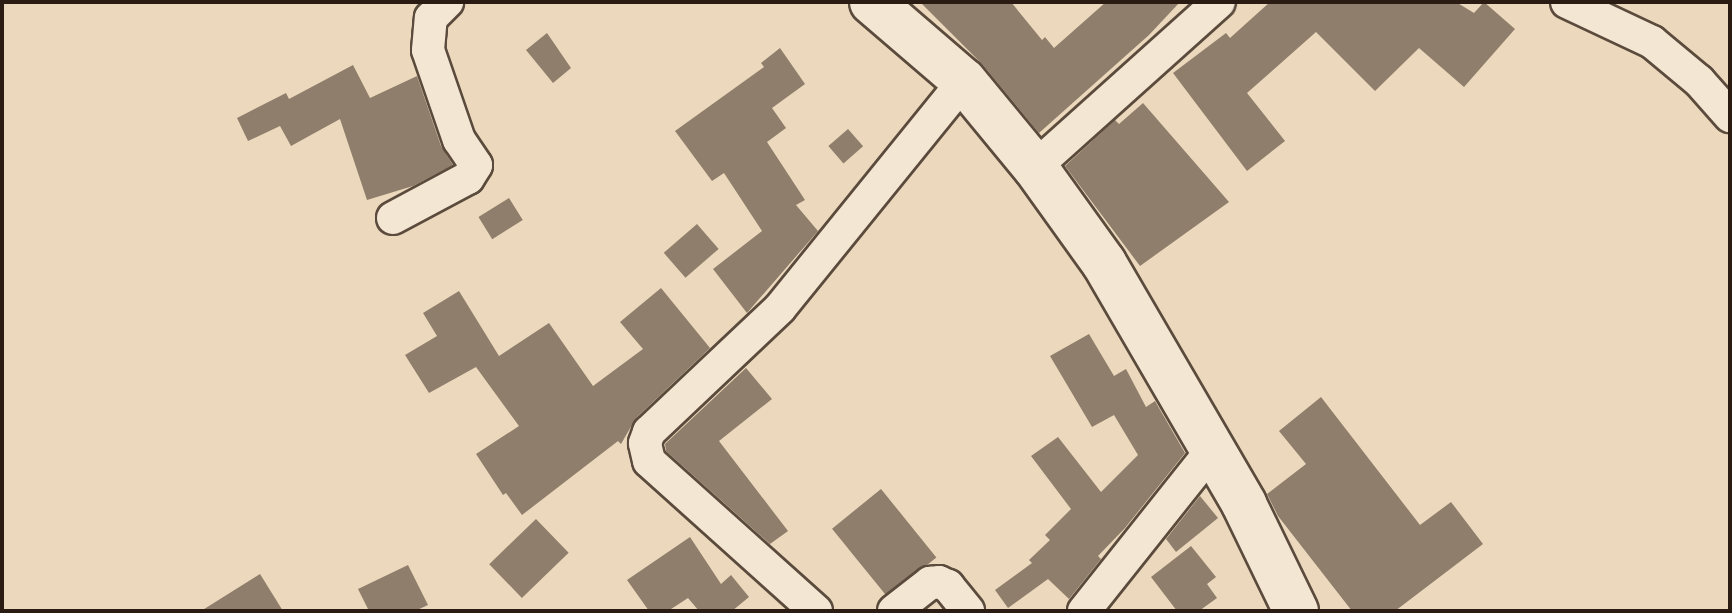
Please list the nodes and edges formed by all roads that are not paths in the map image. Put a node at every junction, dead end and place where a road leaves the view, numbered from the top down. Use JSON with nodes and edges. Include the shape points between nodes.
{"nodes":[{"id":1,"x":447,"y":2,"type":"edge"},
{"id":2,"x":872,"y":2,"type":"edge"},
{"id":3,"x":1219,"y":2,"type":"edge"},
{"id":4,"x":1567,"y":2,"type":"edge"},
{"id":5,"x":964,"y":81,"type":"junction"},
{"id":6,"x":1730,"y":116,"type":"edge"},
{"id":7,"x":1035,"y":167,"type":"junction"},
{"id":8,"x":393,"y":218,"type":"dead end"},
{"id":9,"x":1213,"y":449,"type":"junction"},
{"id":10,"x":816,"y":611,"type":"edge"},
{"id":11,"x":894,"y":611,"type":"edge"},
{"id":12,"x":968,"y":611,"type":"edge"},
{"id":13,"x":1084,"y":611,"type":"edge"},
{"id":14,"x":1296,"y":611,"type":"edge"}],
"edges":[{"from":1,"to":8,"type":"street","via":[[431,18],[428,50],[459,140],[476,165],[468,178]]},
{"from":2,"to":5,"type":"street"},
{"from":3,"to":7,"type":"street"},
{"from":4,"to":6,"type":"street","via":[[1652,42],[1699,81]]},
{"from":5,"to":7,"type":"street"},
{"from":5,"to":10,"type":"street","via":[[780,308],[649,432],[645,443],[649,461]]},
{"from":7,"to":9,"type":"street","via":[[1104,263]]},
{"from":9,"to":13,"type":"street"},
{"from":9,"to":14,"type":"street"},
{"from":11,"to":12,"type":"street","via":[[930,583],[939,582]]}]}
